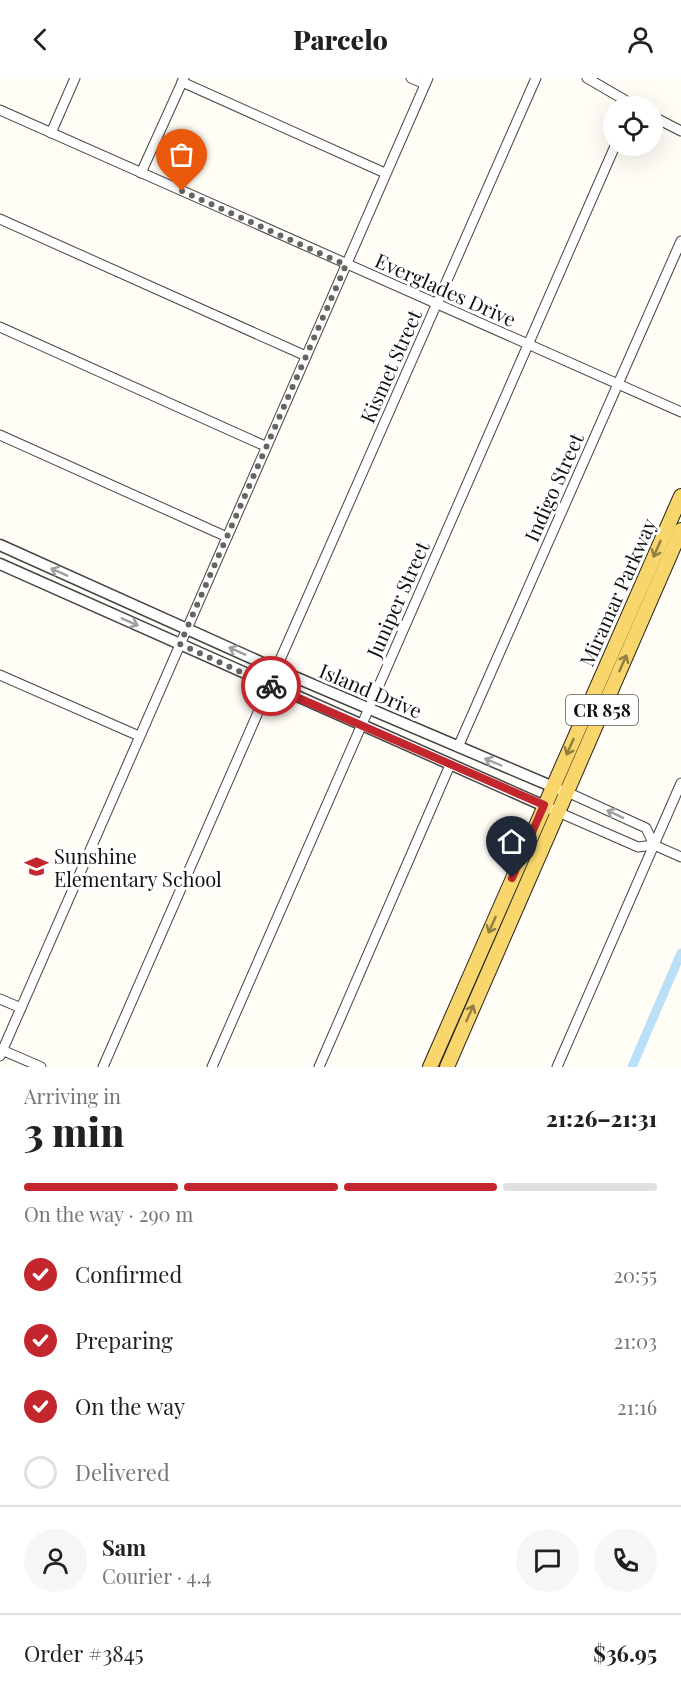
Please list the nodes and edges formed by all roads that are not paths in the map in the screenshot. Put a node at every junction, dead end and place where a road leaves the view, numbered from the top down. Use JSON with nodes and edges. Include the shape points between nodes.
{"nodes":[{"id":1,"x":75,"y":78,"type":"edge"},
{"id":2,"x":411,"y":78,"type":"edge"},
{"id":3,"x":536,"y":78,"type":"edge"},
{"id":4,"x":587,"y":78,"type":"edge"},
{"id":5,"x":183,"y":80,"type":"edge"},
{"id":6,"x":426,"y":81,"type":"edge"},
{"id":7,"x":617,"y":96,"type":"edge"},
{"id":8,"x":0,"y":110,"type":"edge"},
{"id":9,"x":663,"y":122,"type":"edge"},
{"id":10,"x":681,"y":131,"type":"edge"},
{"id":11,"x":51,"y":133,"type":"junction"},
{"id":12,"x":611,"y":156,"type":"edge"},
{"id":13,"x":141,"y":173,"type":"junction"},
{"id":14,"x":386,"y":173,"type":"junction"},
{"id":15,"x":0,"y":219,"type":"edge"},
{"id":16,"x":681,"y":242,"type":"edge"},
{"id":17,"x":346,"y":265,"type":"junction"},
{"id":18,"x":437,"y":305,"type":"junction"},
{"id":19,"x":0,"y":327,"type":"edge"},
{"id":20,"x":527,"y":344,"type":"junction"},
{"id":21,"x":306,"y":356,"type":"junction"},
{"id":22,"x":618,"y":383,"type":"junction"},
{"id":23,"x":681,"y":412,"type":"edge"},
{"id":24,"x":0,"y":435,"type":"edge"},
{"id":25,"x":265,"y":446,"type":"junction"},
{"id":26,"x":681,"y":496,"type":"edge"},
{"id":27,"x":681,"y":531,"type":"edge"},
{"id":28,"x":227,"y":537,"type":"junction"},
{"id":29,"x":0,"y":545,"type":"edge"},
{"id":30,"x":0,"y":564,"type":"edge"},
{"id":31,"x":186,"y":629,"type":"junction"},
{"id":32,"x":180,"y":644,"type":"junction"},
{"id":33,"x":276,"y":669,"type":"junction"},
{"id":34,"x":0,"y":675,"type":"edge"},
{"id":35,"x":270,"y":685,"type":"junction"},
{"id":36,"x":369,"y":709,"type":"junction"},
{"id":37,"x":361,"y":725,"type":"junction"},
{"id":38,"x":139,"y":736,"type":"junction"},
{"id":39,"x":458,"y":747,"type":"junction"},
{"id":40,"x":450,"y":765,"type":"junction"},
{"id":41,"x":681,"y":783,"type":"edge"},
{"id":42,"x":552,"y":786,"type":"junction"},
{"id":43,"x":567,"y":792,"type":"junction"},
{"id":44,"x":544,"y":805,"type":"junction"},
{"id":45,"x":558,"y":812,"type":"junction"},
{"id":46,"x":654,"y":845,"type":"junction"},
{"id":47,"x":681,"y":857,"type":"edge"},
{"id":48,"x":0,"y":999,"type":"edge"},
{"id":49,"x":21,"y":1008,"type":"junction"},
{"id":50,"x":1,"y":1053,"type":"edge"},
{"id":51,"x":41,"y":1067,"type":"edge"},
{"id":52,"x":103,"y":1067,"type":"edge"},
{"id":53,"x":212,"y":1067,"type":"edge"},
{"id":54,"x":319,"y":1067,"type":"edge"},
{"id":55,"x":430,"y":1067,"type":"edge"},
{"id":56,"x":447,"y":1067,"type":"edge"},
{"id":57,"x":557,"y":1067,"type":"edge"}],
"edges":[{"from":1,"to":11,"type":"street"},
{"from":2,"to":6,"type":"street"},
{"from":3,"to":18,"type":"street","name":"Kismet Street"},
{"from":4,"to":7,"type":"street"},
{"from":5,"to":13,"type":"street"},
{"from":5,"to":14,"type":"street"},
{"from":6,"to":14,"type":"street"},
{"from":8,"to":11,"type":"street","name":"Everglades Drive"},
{"from":9,"to":10,"type":"street"},
{"from":11,"to":13,"type":"street","name":"Everglades Drive"},
{"from":12,"to":20,"type":"street","name":"Juniper Street"},
{"from":13,"to":17,"type":"street","name":"Everglades Drive"},
{"from":14,"to":17,"type":"street"},
{"from":15,"to":21,"type":"street"},
{"from":16,"to":22,"type":"street","name":"Indigo Street"},
{"from":17,"to":18,"type":"street","name":"Everglades Drive"},
{"from":17,"to":21,"type":"street"},
{"from":18,"to":20,"type":"street","name":"Everglades Drive"},
{"from":18,"to":33,"type":"street","name":"Kismet Street"},
{"from":19,"to":25,"type":"street"},
{"from":20,"to":22,"type":"street","name":"Everglades Drive"},
{"from":20,"to":36,"type":"street","name":"Juniper Street"},
{"from":21,"to":25,"type":"street"},
{"from":22,"to":23,"type":"street","name":"Everglades Drive"},
{"from":22,"to":39,"type":"street","name":"Indigo Street"},
{"from":24,"to":28,"type":"street"},
{"from":25,"to":28,"type":"street"},
{"from":26,"to":42,"type":"main road","name":"Miramar Parkway","number":"CR 858","one_way":true},
{"from":43,"to":27,"type":"main road","name":"Miramar Parkway","number":"CR 858","one_way":true},
{"from":28,"to":31,"type":"street"},
{"from":31,"to":29,"type":"street","name":"Island Drive","one_way":true},
{"from":30,"to":32,"type":"street","name":"Island Drive","one_way":true},
{"from":31,"to":32,"type":"street"},
{"from":33,"to":31,"type":"street","name":"Island Drive","one_way":true},
{"from":32,"to":35,"type":"street","name":"Island Drive"},
{"from":32,"to":38,"type":"street"},
{"from":33,"to":36,"type":"street","name":"Island Drive"},
{"from":34,"to":38,"type":"street"},
{"from":35,"to":37,"type":"street","name":"Island Drive"},
{"from":35,"to":52,"type":"street"},
{"from":36,"to":37,"type":"street","name":"Juniper Street"},
{"from":36,"to":39,"type":"street","name":"Island Drive"},
{"from":37,"to":40,"type":"street","name":"Island Drive"},
{"from":37,"to":53,"type":"street","name":"Juniper Street"},
{"from":38,"to":49,"type":"street"},
{"from":42,"to":39,"type":"street","name":"Island Drive","one_way":true},
{"from":40,"to":44,"type":"street","name":"Island Drive"},
{"from":40,"to":54,"type":"street"},
{"from":41,"to":46,"type":"street"},
{"from":42,"to":43,"type":"street","name":"Island Drive"},
{"from":42,"to":44,"type":"main road","name":"Miramar Parkway","number":"CR 858"},
{"from":43,"to":45,"type":"main road","name":"Miramar Parkway","number":"CR 858"},
{"from":46,"to":43,"type":"street","name":"Island Drive","one_way":true,"via":[[646,828]]},
{"from":44,"to":45,"type":"street","name":"Island Drive"},
{"from":44,"to":55,"type":"main road","name":"Miramar Parkway","number":"CR 858","one_way":true},
{"from":45,"to":46,"type":"street","name":"Island Drive","via":[[638,848]]},
{"from":56,"to":45,"type":"main road","name":"Miramar Parkway","number":"CR 858","one_way":true},
{"from":46,"to":47,"type":"street","name":"Island Drive"},
{"from":46,"to":57,"type":"street"},
{"from":48,"to":49,"type":"street"},
{"from":49,"to":50,"type":"street"},
{"from":50,"to":51,"type":"street"}]}
